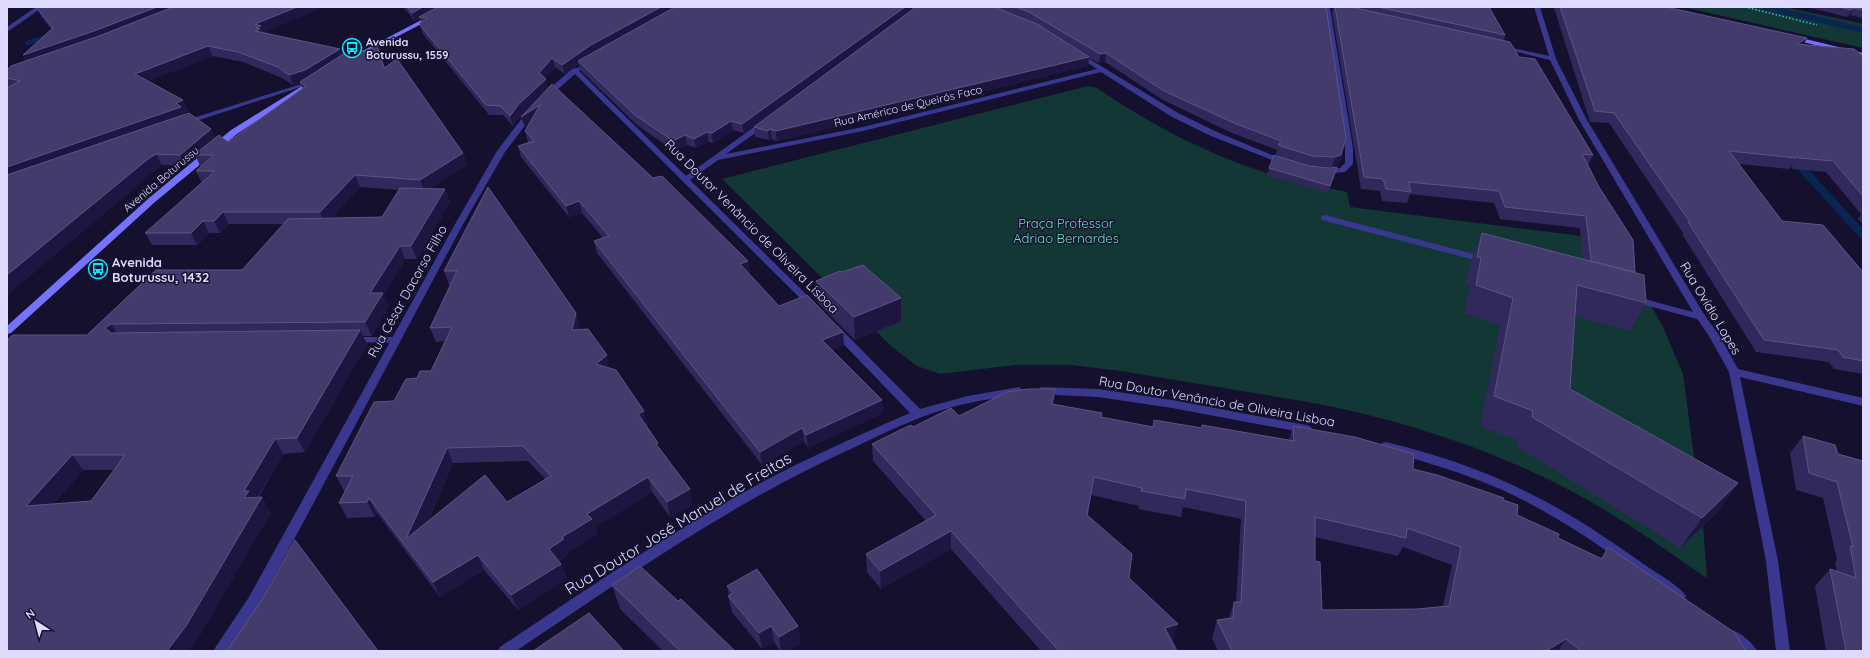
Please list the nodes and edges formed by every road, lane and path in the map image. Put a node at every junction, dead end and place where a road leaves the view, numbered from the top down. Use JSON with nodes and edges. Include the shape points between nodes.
{"nodes":[{"id":1,"x":40,"y":7,"type":"edge"},
{"id":2,"x":451,"y":7,"type":"edge"},
{"id":3,"x":1537,"y":7,"type":"edge"},
{"id":4,"x":1327,"y":8,"type":"edge"},
{"id":5,"x":7,"y":30,"type":"edge"},
{"id":6,"x":1787,"y":37,"type":"edge"},
{"id":7,"x":1499,"y":47,"type":"edge"},
{"id":8,"x":1069,"y":48,"type":"edge"},
{"id":9,"x":1863,"y":55,"type":"edge"},
{"id":10,"x":348,"y":58,"type":"edge"},
{"id":11,"x":1552,"y":59,"type":"junction"},
{"id":12,"x":585,"y":63,"type":"edge"},
{"id":13,"x":1102,"y":69,"type":"junction"},
{"id":14,"x":574,"y":70,"type":"junction"},
{"id":15,"x":316,"y":80,"type":"joint"},
{"id":16,"x":769,"y":120,"type":"edge"},
{"id":17,"x":178,"y":124,"type":"edge"},
{"id":18,"x":718,"y":158,"type":"junction"},
{"id":19,"x":1295,"y":166,"type":"edge"},
{"id":20,"x":1314,"y":170,"type":"edge"},
{"id":21,"x":686,"y":179,"type":"junction"},
{"id":22,"x":1325,"y":218,"type":"dead end"},
{"id":23,"x":1494,"y":262,"type":"edge"},
{"id":24,"x":1624,"y":297,"type":"edge"},
{"id":25,"x":817,"y":311,"type":"edge"},
{"id":26,"x":1701,"y":317,"type":"junction"},
{"id":27,"x":828,"y":322,"type":"edge"},
{"id":28,"x":7,"y":331,"type":"edge"},
{"id":29,"x":340,"y":340,"type":"edge"},
{"id":30,"x":395,"y":340,"type":"junction"},
{"id":31,"x":1734,"y":372,"type":"junction"},
{"id":32,"x":1863,"y":402,"type":"edge"},
{"id":33,"x":918,"y":414,"type":"junction"},
{"id":34,"x":1314,"y":431,"type":"edge"},
{"id":35,"x":1374,"y":444,"type":"edge"},
{"id":36,"x":1688,"y":602,"type":"edge"},
{"id":37,"x":1726,"y":631,"type":"edge"},
{"id":38,"x":220,"y":651,"type":"edge"},
{"id":39,"x":505,"y":651,"type":"edge"},
{"id":40,"x":1750,"y":651,"type":"edge"},
{"id":41,"x":1783,"y":651,"type":"edge"}],
"edges":[{"from":1,"to":5,"type":"street"},
{"from":2,"to":10,"type":"main road"},
{"from":3,"to":11,"type":"street","name":"Rua Ovídio Lopes"},
{"from":4,"to":20,"type":"street","via":[[1349,148],[1349,164],[1342,170]]},
{"from":6,"to":9,"type":"main road"},
{"from":7,"to":11,"type":"street"},
{"from":8,"to":13,"type":"street"},
{"from":11,"to":26,"type":"street","name":"Rua Ovídio Lopes","via":[[1583,120]]},
{"from":12,"to":14,"type":"street","name":"Rua César Dacorso Filho"},
{"from":13,"to":18,"type":"street","name":"Rua Américo de Queirós Faco","via":[[859,130]]},
{"from":13,"to":19,"type":"street","via":[[1175,115],[1262,155]]},
{"from":14,"to":21,"type":"street","name":"Rua Doutor Venâncio de Oliveira Lisboa"},
{"from":14,"to":30,"type":"street","name":"Rua César Dacorso Filho","via":[[526,117],[501,151]]},
{"from":15,"to":17,"type":"street"},
{"from":15,"to":28,"type":"main road","name":"Avenida Boturussu","via":[[249,122],[199,161]]},
{"from":16,"to":18,"type":"street"},
{"from":18,"to":21,"type":"street"},
{"from":21,"to":25,"type":"street","name":"Rua Doutor Venâncio de Oliveira Lisboa"},
{"from":22,"to":23,"type":"street"},
{"from":24,"to":26,"type":"street"},
{"from":26,"to":31,"type":"street","name":"Rua Ovídio Lopes"},
{"from":27,"to":33,"type":"street","name":"Rua Doutor Venâncio de Oliveira Lisboa"},
{"from":29,"to":30,"type":"street"},
{"from":30,"to":38,"type":"street","name":"Rua César Dacorso Filho","via":[[254,601]]},
{"from":31,"to":32,"type":"street"},
{"from":31,"to":41,"type":"street","name":"Rua Ovídio Lopes","via":[[1772,561]]},
{"from":33,"to":34,"type":"street","name":"Rua Doutor Venâncio de Oliveira Lisboa","via":[[990,394],[1028,390],[1098,393],[1179,405]]},
{"from":33,"to":39,"type":"street","name":"Rua Doutor José Manuel de Freitas","via":[[799,469],[728,508],[626,570]]},
{"from":35,"to":36,"type":"street","via":[[1418,454],[1480,476],[1542,504],[1606,544]]},
{"from":37,"to":40,"type":"street"}]}
